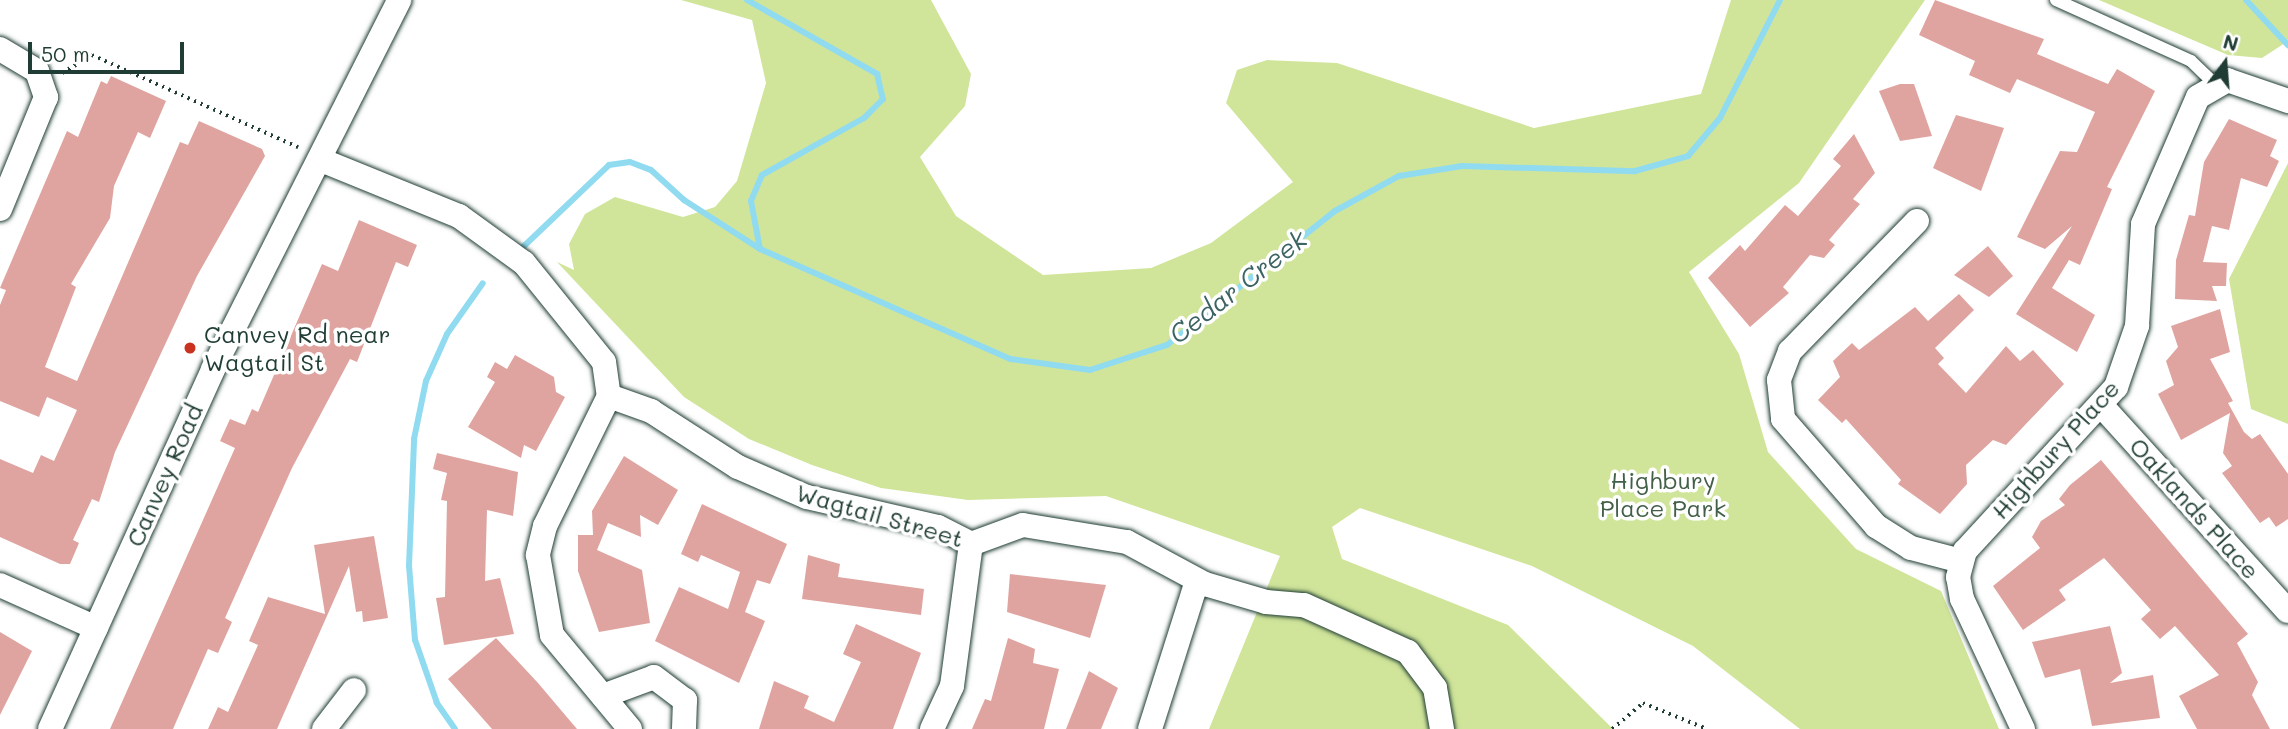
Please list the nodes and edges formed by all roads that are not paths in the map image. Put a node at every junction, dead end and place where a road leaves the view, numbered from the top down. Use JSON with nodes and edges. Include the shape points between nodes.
{"nodes":[{"id":1,"x":399,"y":0,"type":"edge"},
{"id":2,"x":2056,"y":0,"type":"edge"},
{"id":3,"x":0,"y":49,"type":"edge"},
{"id":4,"x":2215,"y":84,"type":"junction"},
{"id":5,"x":2288,"y":101,"type":"edge"},
{"id":6,"x":321,"y":160,"type":"junction"},
{"id":7,"x":0,"y":209,"type":"edge"},
{"id":8,"x":1917,"y":221,"type":"dead end"},
{"id":9,"x":609,"y":396,"type":"junction"},
{"id":10,"x":2101,"y":405,"type":"junction"},
{"id":11,"x":971,"y":544,"type":"junction"},
{"id":12,"x":1961,"y":561,"type":"junction"},
{"id":13,"x":1197,"y":581,"type":"junction"},
{"id":14,"x":0,"y":585,"type":"edge"},
{"id":15,"x":2288,"y":611,"type":"edge"},
{"id":16,"x":96,"y":628,"type":"junction"},
{"id":17,"x":354,"y":690,"type":"dead end"},
{"id":18,"x":603,"y":696,"type":"junction"},
{"id":19,"x":50,"y":729,"type":"edge"},
{"id":20,"x":324,"y":729,"type":"edge"},
{"id":21,"x":630,"y":729,"type":"edge"},
{"id":22,"x":684,"y":729,"type":"edge"},
{"id":23,"x":932,"y":729,"type":"edge"},
{"id":24,"x":1150,"y":729,"type":"edge"},
{"id":25,"x":1442,"y":729,"type":"edge"},
{"id":26,"x":2023,"y":729,"type":"edge"}],
"edges":[{"from":1,"to":6,"type":"street","name":"Canvey Road"},
{"from":2,"to":4,"type":"lane","via":[[2191,61]]},
{"from":3,"to":7,"type":"street","via":[[37,71],[46,97]]},
{"from":4,"to":5,"type":"street","via":[[2237,81]]},
{"from":4,"to":10,"type":"street","name":"Highbury Place","via":[[2191,110],[2149,204],[2133,347]]},
{"from":6,"to":9,"type":"street","via":[[459,216],[524,263],[604,362]]},
{"from":6,"to":16,"type":"street","name":"Canvey Road","via":[[212,369]]},
{"from":8,"to":12,"type":"street","via":[[1790,351],[1779,380],[1783,419],[1876,526],[1912,548]]},
{"from":9,"to":11,"type":"street","name":"Wagtail Street","via":[[651,411],[738,467],[807,497],[938,527]]},
{"from":9,"to":18,"type":"street","via":[[545,526],[538,555],[552,635]]},
{"from":10,"to":12,"type":"street","name":"Highbury Place","via":[[1970,542]]},
{"from":10,"to":15,"type":"street","name":"Oaklands Place"},
{"from":11,"to":13,"type":"street","name":"Wagtail Street","via":[[1023,525],[1127,542]]},
{"from":11,"to":23,"type":"street","via":[[951,686]]},
{"from":12,"to":26,"type":"street","via":[[1962,599]]},
{"from":13,"to":24,"type":"street"},
{"from":13,"to":25,"type":"street","name":"Wagtail Street","via":[[1266,602],[1304,605],[1408,652],[1435,688]]},
{"from":14,"to":16,"type":"street"},
{"from":16,"to":19,"type":"street","name":"Canvey Road"},
{"from":17,"to":20,"type":"street"},
{"from":18,"to":21,"type":"street"},
{"from":18,"to":22,"type":"street","via":[[641,676],[654,677],[685,700]]}]}
